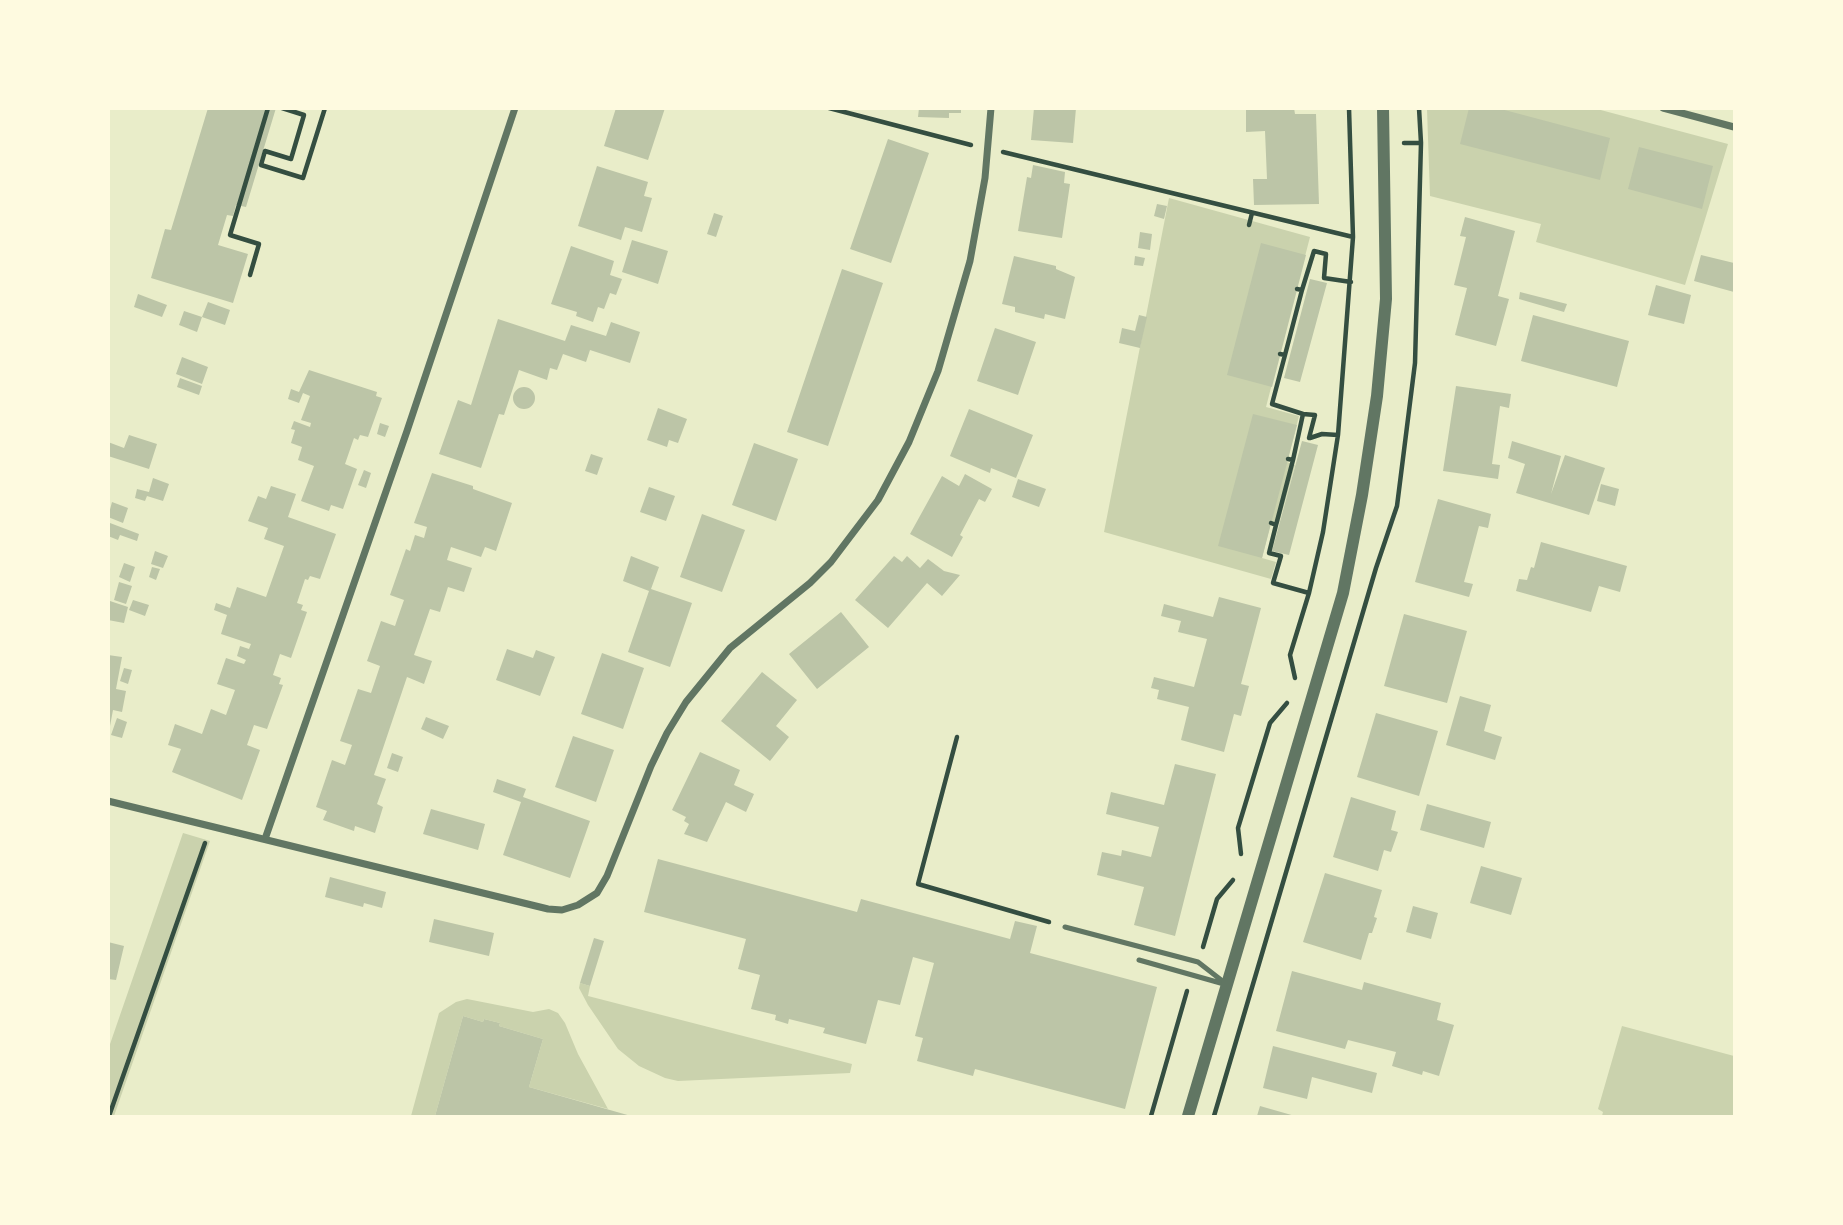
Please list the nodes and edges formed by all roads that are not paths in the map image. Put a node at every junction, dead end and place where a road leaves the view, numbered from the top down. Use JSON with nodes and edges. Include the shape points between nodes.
{"nodes":[{"id":1,"x":514,"y":108,"type":"edge"},
{"id":2,"x":991,"y":108,"type":"edge"},
{"id":3,"x":1383,"y":108,"type":"edge"},
{"id":4,"x":1663,"y":108,"type":"edge"},
{"id":5,"x":1734,"y":128,"type":"edge"},
{"id":6,"x":108,"y":801,"type":"edge"},
{"id":7,"x":265,"y":839,"type":"junction"},
{"id":8,"x":1065,"y":927,"type":"road end"},
{"id":9,"x":1139,"y":960,"type":"dead end"},
{"id":10,"x":1227,"y":985,"type":"junction"},
{"id":11,"x":1188,"y":1116,"type":"edge"}],
"edges":[{"from":1,"to":7,"type":"street"},
{"from":2,"to":7,"type":"street","via":[[989,149],[970,261],[938,371],[909,442],[877,500],[831,562],[730,648],[686,702],[651,766],[597,893],[578,905],[548,909]]},
{"from":3,"to":10,"type":"street","via":[[1386,299],[1362,495],[1343,593]]},
{"from":4,"to":5,"type":"street"},
{"from":6,"to":7,"type":"street"},
{"from":8,"to":10,"type":"lane","via":[[1198,962]]},
{"from":9,"to":10,"type":"lane"},
{"from":10,"to":11,"type":"street"}]}
